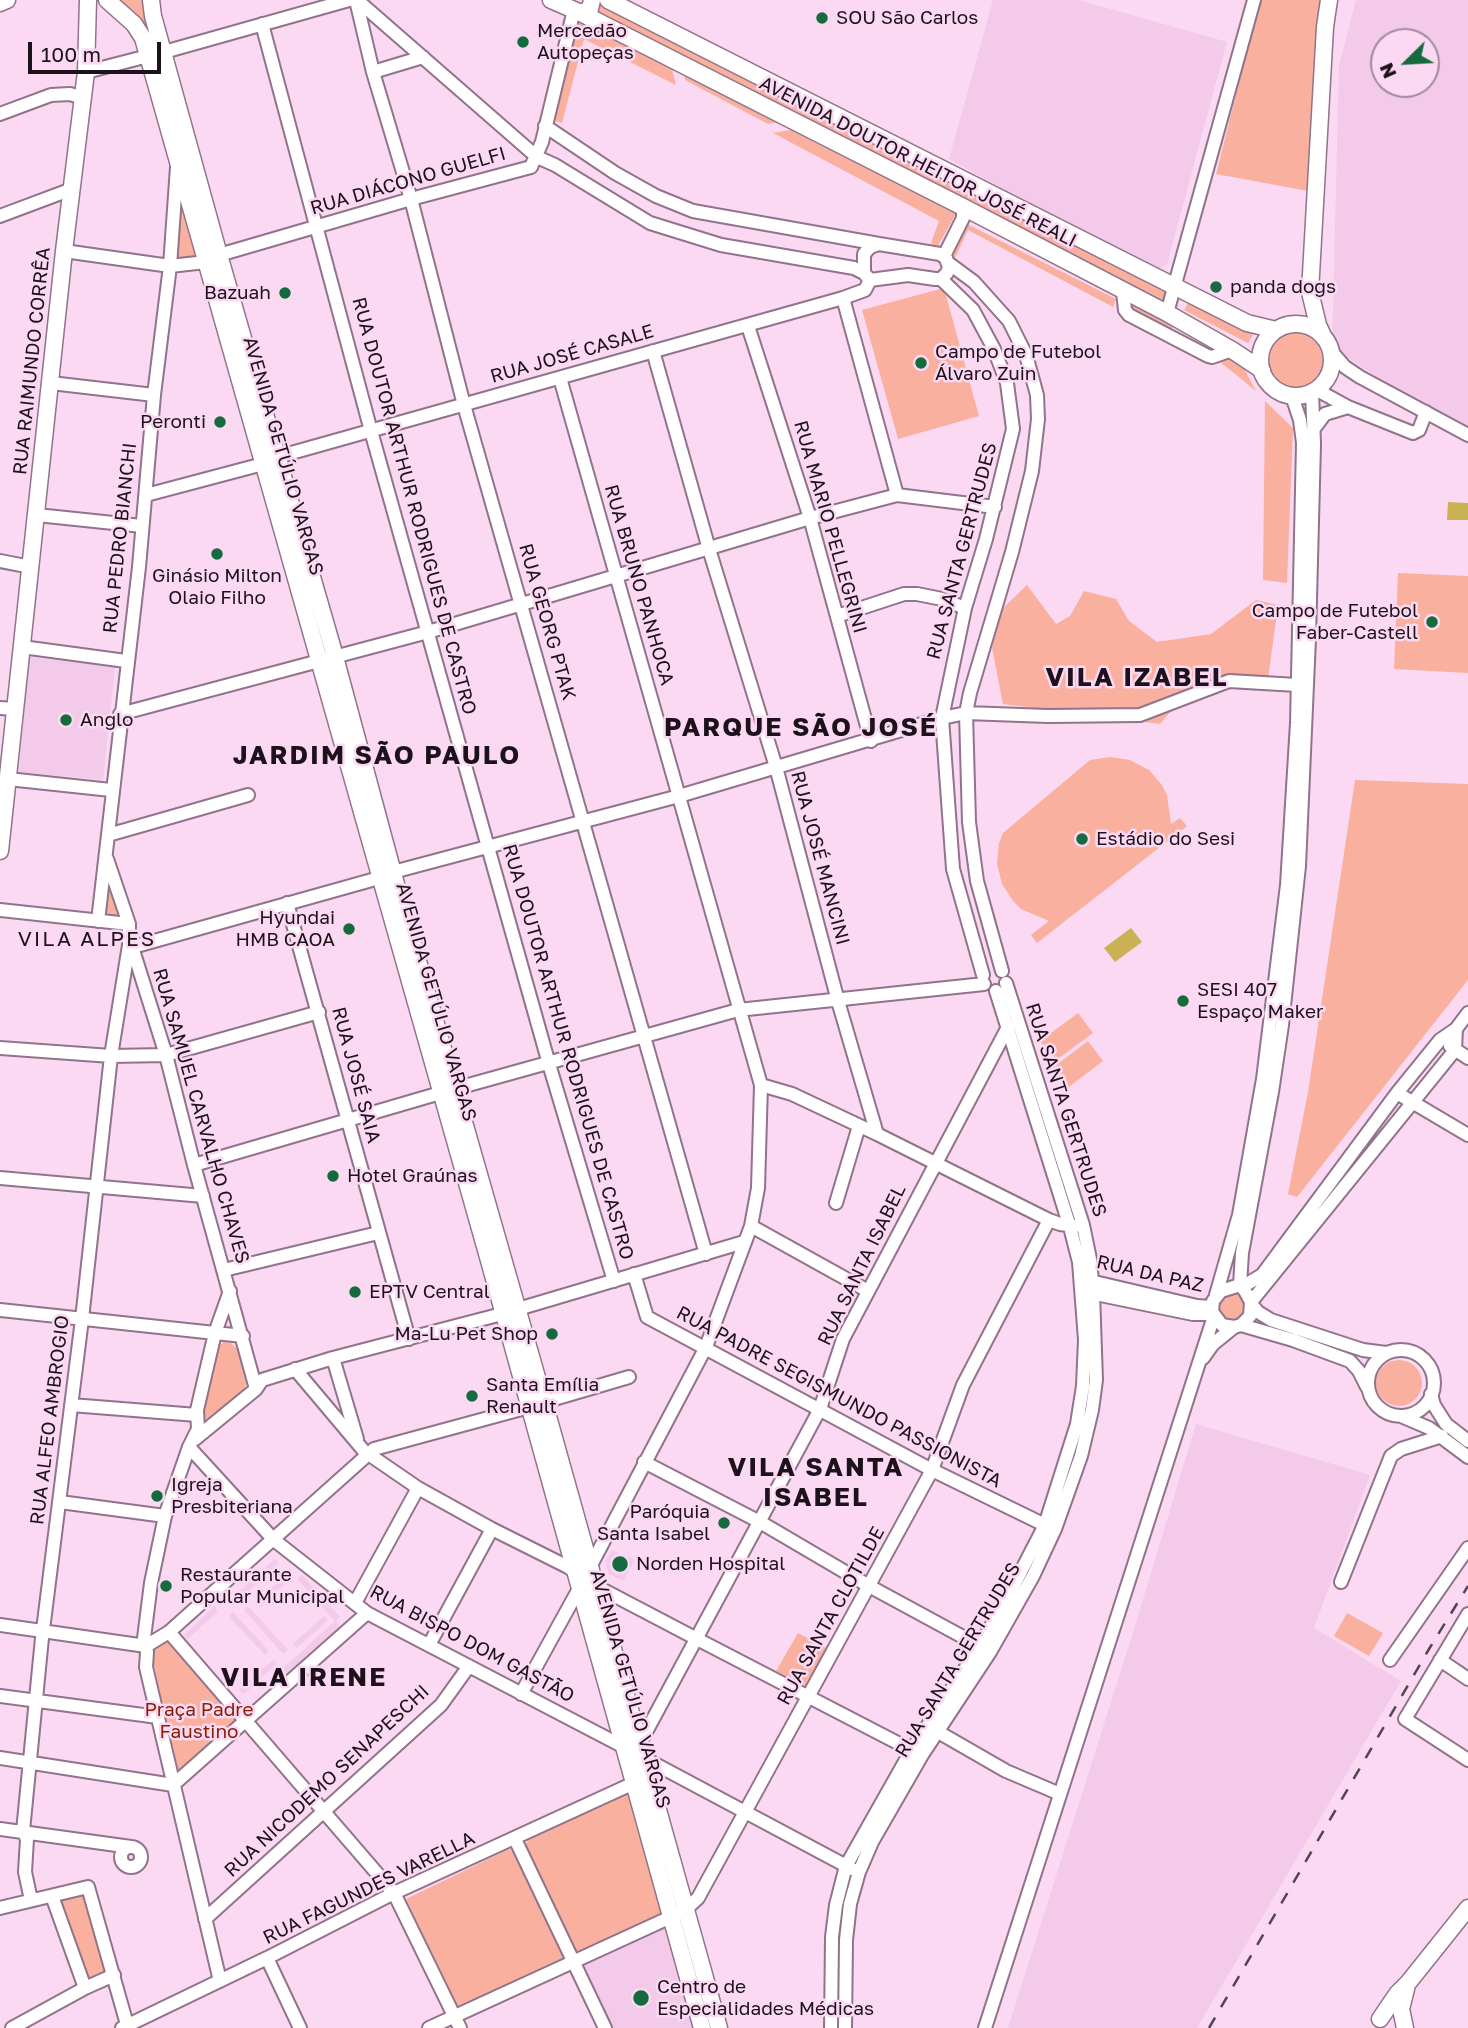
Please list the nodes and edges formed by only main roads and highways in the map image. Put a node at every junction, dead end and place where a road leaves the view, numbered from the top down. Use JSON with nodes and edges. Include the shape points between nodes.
{"nodes":[{"id":1,"x":7,"y":0,"type":"edge"},
{"id":2,"x":88,"y":0,"type":"edge"},
{"id":3,"x":107,"y":0,"type":"edge"},
{"id":4,"x":151,"y":0,"type":"edge"},
{"id":5,"x":551,"y":0,"type":"edge"},
{"id":6,"x":592,"y":0,"type":"edge"},
{"id":7,"x":607,"y":0,"type":"edge"},
{"id":8,"x":1329,"y":0,"type":"edge"},
{"id":9,"x":0,"y":4,"type":"edge"},
{"id":10,"x":576,"y":8,"type":"edge"},
{"id":11,"x":156,"y":54,"type":"junction"},
{"id":12,"x":975,"y":184,"type":"junction"},
{"id":13,"x":963,"y":207,"type":"junction"},
{"id":14,"x":1016,"y":207,"type":"junction"},
{"id":15,"x":1005,"y":229,"type":"junction"},
{"id":16,"x":212,"y":258,"type":"junction"},
{"id":17,"x":1310,"y":292,"type":"junction"},
{"id":18,"x":1281,"y":328,"type":"junction"},
{"id":19,"x":1327,"y":345,"type":"junction"},
{"id":20,"x":1262,"y":370,"type":"junction"},
{"id":21,"x":270,"y":460,"type":"junction"},
{"id":22,"x":8,"y":709,"type":"edge"},
{"id":23,"x":5,"y":789,"type":"edge"},
{"id":24,"x":0,"y":851,"type":"edge"},
{"id":25,"x":386,"y":875,"type":"junction"},
{"id":26,"x":635,"y":1750,"type":"junction"},
{"id":27,"x":1468,"y":1908,"type":"edge"},
{"id":28,"x":679,"y":1913,"type":"junction"},
{"id":29,"x":1408,"y":1983,"type":"junction"},
{"id":30,"x":1377,"y":2025,"type":"edge"},
{"id":31,"x":1404,"y":2026,"type":"edge"},
{"id":32,"x":702,"y":2028,"type":"edge"},
{"id":33,"x":719,"y":2028,"type":"edge"}],
"edges":[{"from":1,"to":9,"type":"main road"},
{"from":2,"to":22,"type":"main road","name":"RUA RAIMUNDO CORRÊA","via":[[86,72],[37,515],[22,647]]},
{"from":3,"to":11,"type":"main road","name":"AVENIDA GETÚLIO VARGAS","via":[[134,24]]},
{"from":4,"to":11,"type":"main road","name":"AVENIDA GETÚLIO VARGAS"},
{"from":5,"to":10,"type":"main road","name":"AVENIDA DOUTOR HEITOR JOSÉ REALI"},
{"from":6,"to":10,"type":"main road","via":[[590,9]]},
{"from":7,"to":12,"type":"main road","name":"AVENIDA DOUTOR HEITOR JOSÉ REALI"},
{"from":8,"to":17,"type":"main road"},
{"from":10,"to":13,"type":"main road","name":"AVENIDA DOUTOR HEITOR JOSÉ REALI"},
{"from":11,"to":16,"type":"main road","name":"AVENIDA GETÚLIO VARGAS"},
{"from":11,"to":16,"type":"main road","name":"AVENIDA GETÚLIO VARGAS","via":[[178,160]]},
{"from":12,"to":13,"type":"main road"},
{"from":12,"to":14,"type":"main road","name":"AVENIDA DOUTOR HEITOR JOSÉ REALI"},
{"from":13,"to":15,"type":"main road","name":"AVENIDA DOUTOR HEITOR JOSÉ REALI"},
{"from":14,"to":15,"type":"main road"},
{"from":14,"to":18,"type":"main road","name":"AVENIDA DOUTOR HEITOR JOSÉ REALI","via":[[1247,323]]},
{"from":15,"to":20,"type":"main road","name":"AVENIDA DOUTOR HEITOR JOSÉ REALI","via":[[1167,313]]},
{"from":16,"to":21,"type":"main road","name":"AVENIDA GETÚLIO VARGAS"},
{"from":17,"to":18,"type":"main road","via":[[1305,307]]},
{"from":17,"to":19,"type":"main road"},
{"from":18,"to":19,"type":"main road","via":[[1307,326]]},
{"from":18,"to":20,"type":"main road","via":[[1263,348]]},
{"from":19,"to":20,"type":"main road","via":[[1330,372],[1315,391],[1292,396],[1273,387]]},
{"from":21,"to":25,"type":"main road","name":"AVENIDA GETÚLIO VARGAS","via":[[318,660]]},
{"from":21,"to":25,"type":"main road","name":"AVENIDA GETÚLIO VARGAS","via":[[335,655]]},
{"from":22,"to":23,"type":"main road","name":"RUA RAIMUNDO CORRÊA"},
{"from":23,"to":24,"type":"main road","name":"RUA RAIMUNDO CORRÊA"},
{"from":25,"to":26,"type":"main road","name":"AVENIDA GETÚLIO VARGAS"},
{"from":26,"to":28,"type":"main road","name":"AVENIDA GETÚLIO VARGAS"},
{"from":26,"to":28,"type":"main road","name":"AVENIDA GETÚLIO VARGAS","via":[[634,1783]]},
{"from":27,"to":29,"type":"main road"},
{"from":28,"to":32,"type":"main road","name":"AVENIDA GETÚLIO VARGAS"},
{"from":28,"to":33,"type":"main road","name":"AVENIDA GETÚLIO VARGAS"},
{"from":29,"to":30,"type":"main road"},
{"from":29,"to":31,"type":"main road","via":[[1401,2009]]},
{"from":30,"to":31,"type":"main road","via":[[1393,2014]]}]}
